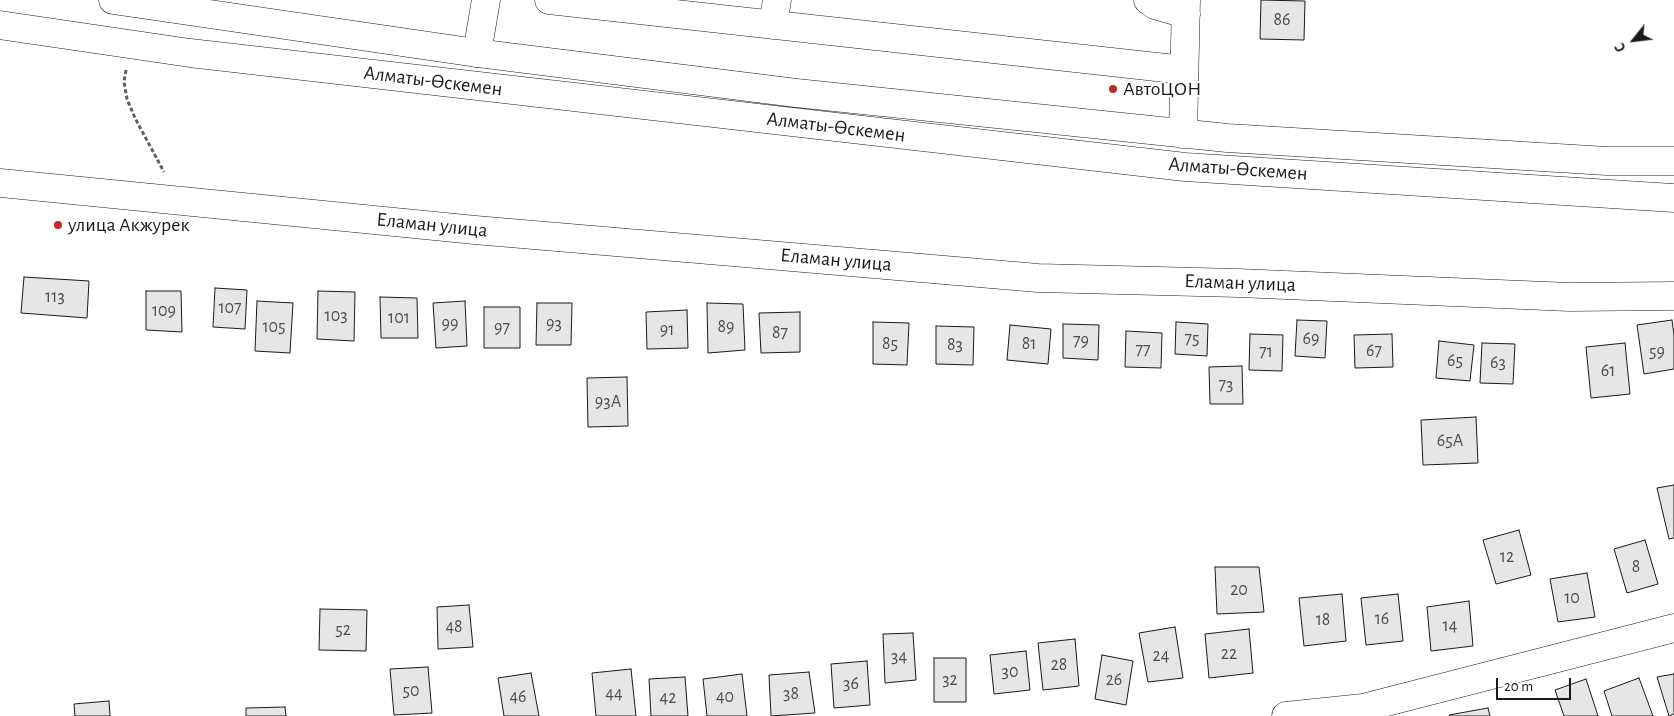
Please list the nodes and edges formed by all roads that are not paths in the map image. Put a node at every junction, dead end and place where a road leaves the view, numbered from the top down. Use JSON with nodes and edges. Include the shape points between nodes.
{"nodes":[{"id":1,"x":113,"y":0,"type":"edge"},
{"id":2,"x":486,"y":0,"type":"edge"},
{"id":3,"x":549,"y":0,"type":"edge"},
{"id":4,"x":1148,"y":0,"type":"edge"},
{"id":5,"x":201,"y":6,"type":"edge"},
{"id":6,"x":1186,"y":7,"type":"edge"},
{"id":7,"x":775,"y":12,"type":"edge"},
{"id":8,"x":0,"y":25,"type":"edge"},
{"id":9,"x":478,"y":53,"type":"junction"},
{"id":10,"x":1184,"y":70,"type":"junction"},
{"id":11,"x":1183,"y":134,"type":"junction"},
{"id":12,"x":1670,"y":161,"type":"edge"},
{"id":13,"x":0,"y":183,"type":"edge"},
{"id":14,"x":1670,"y":198,"type":"edge"},
{"id":15,"x":1674,"y":296,"type":"edge"},
{"id":16,"x":1674,"y":628,"type":"edge"},
{"id":17,"x":1286,"y":716,"type":"edge"}],
"edges":[{"from":1,"to":5,"type":"main road","name":"Алматы-Өскемен"},
{"from":2,"to":9,"type":"main road"},
{"from":3,"to":7,"type":"main road"},
{"from":4,"to":6,"type":"main road","via":[[1155,5]]},
{"from":5,"to":9,"type":"main road","name":"Алматы-Өскемен"},
{"from":6,"to":10,"type":"main road"},
{"from":7,"to":10,"type":"main road"},
{"from":8,"to":14,"type":"main road","name":"Алматы-Өскемен","via":[[190,53],[1185,167]]},
{"from":9,"to":11,"type":"main road","name":"Алматы-Өскемен","via":[[796,93]]},
{"from":10,"to":11,"type":"main road"},
{"from":11,"to":12,"type":"main road","name":"Алматы-Өскемен","via":[[1607,161]]},
{"from":12,"to":14,"type":"main road"},
{"from":13,"to":15,"type":"main road","name":"Еламан улица","via":[[475,230],[1038,278],[1570,297]]},
{"from":16,"to":17,"type":"main road","via":[[1363,708]]}]}
